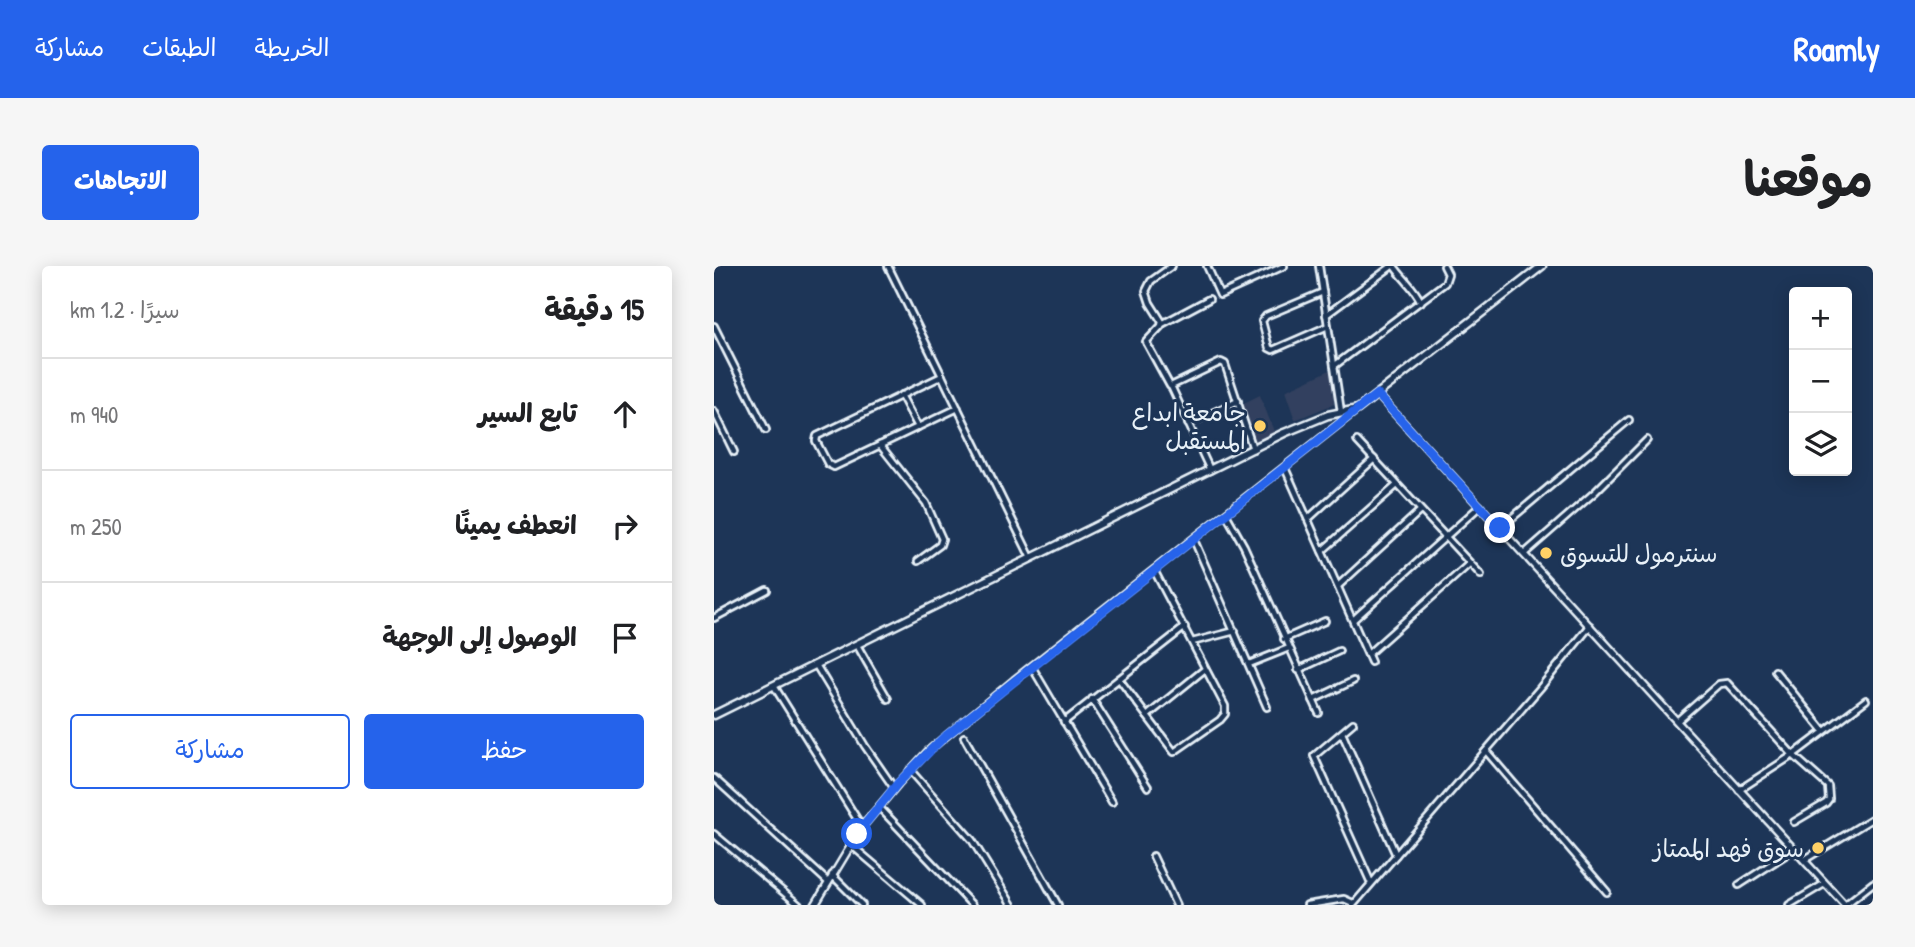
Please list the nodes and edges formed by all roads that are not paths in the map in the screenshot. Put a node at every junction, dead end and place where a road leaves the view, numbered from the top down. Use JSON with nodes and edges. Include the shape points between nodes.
{"nodes":[{"id":1,"x":888,"y":266,"type":"edge"},
{"id":2,"x":1172,"y":266,"type":"edge"},
{"id":3,"x":1207,"y":266,"type":"edge"},
{"id":4,"x":1284,"y":266,"type":"edge"},
{"id":5,"x":1319,"y":266,"type":"edge"},
{"id":6,"x":1393,"y":266,"type":"edge"},
{"id":7,"x":1444,"y":266,"type":"edge"},
{"id":8,"x":1542,"y":266,"type":"edge"},
{"id":9,"x":1323,"y":292,"type":"junction"},
{"id":10,"x":1209,"y":299,"type":"dead end"},
{"id":11,"x":1421,"y":302,"type":"junction"},
{"id":12,"x":1326,"y":315,"type":"junction"},
{"id":13,"x":1162,"y":324,"type":"junction"},
{"id":14,"x":1328,"y":326,"type":"junction"},
{"id":15,"x":714,"y":327,"type":"edge"},
{"id":16,"x":1334,"y":366,"type":"junction"},
{"id":17,"x":942,"y":376,"type":"junction"},
{"id":18,"x":1171,"y":386,"type":"junction"},
{"id":19,"x":1377,"y":394,"type":"junction"},
{"id":20,"x":901,"y":396,"type":"junction"},
{"id":21,"x":1238,"y":401,"type":"junction"},
{"id":22,"x":958,"y":408,"type":"junction"},
{"id":23,"x":1358,"y":409,"type":"junction"},
{"id":24,"x":714,"y":411,"type":"edge"},
{"id":25,"x":1340,"y":412,"type":"junction"},
{"id":26,"x":1629,"y":420,"type":"dead end"},
{"id":27,"x":1188,"y":424,"type":"junction"},
{"id":28,"x":918,"y":427,"type":"junction"},
{"id":29,"x":766,"y":430,"type":"dead end"},
{"id":30,"x":1647,"y":440,"type":"dead end"},
{"id":31,"x":1357,"y":441,"type":"dead end"},
{"id":32,"x":880,"y":445,"type":"junction"},
{"id":33,"x":1254,"y":449,"type":"junction"},
{"id":34,"x":734,"y":452,"type":"dead end"},
{"id":35,"x":1374,"y":459,"type":"junction"},
{"id":36,"x":1285,"y":468,"type":"junction"},
{"id":37,"x":1210,"y":470,"type":"junction"},
{"id":38,"x":1397,"y":485,"type":"junction"},
{"id":39,"x":1480,"y":506,"type":"junction"},
{"id":40,"x":1420,"y":511,"type":"junction"},
{"id":41,"x":1226,"y":514,"type":"junction"},
{"id":42,"x":1308,"y":519,"type":"junction"},
{"id":43,"x":1500,"y":528,"type":"junction"},
{"id":44,"x":1445,"y":537,"type":"junction"},
{"id":45,"x":1194,"y":540,"type":"junction"},
{"id":46,"x":1322,"y":551,"type":"junction"},
{"id":47,"x":1524,"y":554,"type":"junction"},
{"id":48,"x":1031,"y":558,"type":"junction"},
{"id":49,"x":918,"y":561,"type":"dead end"},
{"id":50,"x":1469,"y":564,"type":"junction"},
{"id":51,"x":1155,"y":572,"type":"junction"},
{"id":52,"x":1481,"y":575,"type":"dead end"},
{"id":53,"x":1338,"y":586,"type":"junction"},
{"id":54,"x":767,"y":590,"type":"dead end"},
{"id":55,"x":714,"y":618,"type":"edge"},
{"id":56,"x":1353,"y":620,"type":"junction"},
{"id":57,"x":1325,"y":621,"type":"dead end"},
{"id":58,"x":1590,"y":625,"type":"junction"},
{"id":59,"x":1185,"y":627,"type":"junction"},
{"id":60,"x":1235,"y":631,"type":"junction"},
{"id":61,"x":1284,"y":639,"type":"junction"},
{"id":62,"x":1192,"y":642,"type":"junction"},
{"id":63,"x":857,"y":645,"type":"junction"},
{"id":64,"x":1289,"y":648,"type":"junction"},
{"id":65,"x":1339,"y":651,"type":"dead end"},
{"id":66,"x":1368,"y":654,"type":"junction"},
{"id":67,"x":1371,"y":662,"type":"dead end"},
{"id":68,"x":1249,"y":664,"type":"junction"},
{"id":69,"x":817,"y":665,"type":"junction"},
{"id":70,"x":1032,"y":667,"type":"junction"},
{"id":71,"x":1205,"y":669,"type":"junction"},
{"id":72,"x":1298,"y":670,"type":"junction"},
{"id":73,"x":1775,"y":671,"type":"dead end"},
{"id":74,"x":1119,"y":679,"type":"junction"},
{"id":75,"x":1353,"y":681,"type":"dead end"},
{"id":76,"x":774,"y":686,"type":"junction"},
{"id":77,"x":888,"y":699,"type":"dead end"},
{"id":78,"x":1092,"y":699,"type":"junction"},
{"id":79,"x":1313,"y":700,"type":"junction"},
{"id":80,"x":1866,"y":700,"type":"dead end"},
{"id":81,"x":1267,"y":706,"type":"dead end"},
{"id":82,"x":1319,"y":713,"type":"dead end"},
{"id":83,"x":714,"y":715,"type":"edge"},
{"id":84,"x":1147,"y":716,"type":"junction"},
{"id":85,"x":1677,"y":721,"type":"junction"},
{"id":86,"x":1064,"y":722,"type":"junction"},
{"id":87,"x":1353,"y":723,"type":"dead end"},
{"id":88,"x":1824,"y":731,"type":"junction"},
{"id":89,"x":1342,"y":733,"type":"junction"},
{"id":90,"x":964,"y":737,"type":"dead end"},
{"id":91,"x":1486,"y":751,"type":"junction"},
{"id":92,"x":1793,"y":754,"type":"junction"},
{"id":93,"x":910,"y":770,"type":"junction"},
{"id":94,"x":714,"y":778,"type":"edge"},
{"id":95,"x":1148,"y":787,"type":"dead end"},
{"id":96,"x":894,"y":788,"type":"junction"},
{"id":97,"x":1738,"y":790,"type":"junction"},
{"id":98,"x":1112,"y":802,"type":"dead end"},
{"id":99,"x":878,"y":806,"type":"junction"},
{"id":100,"x":1873,"y":818,"type":"edge"},
{"id":101,"x":1794,"y":822,"type":"dead end"},
{"id":102,"x":863,"y":827,"type":"junction"},
{"id":103,"x":714,"y":834,"type":"edge"},
{"id":104,"x":850,"y":844,"type":"junction"},
{"id":105,"x":1793,"y":849,"type":"junction"},
{"id":106,"x":1396,"y":855,"type":"junction"},
{"id":107,"x":1153,"y":856,"type":"dead end"},
{"id":108,"x":1803,"y":860,"type":"junction"},
{"id":109,"x":832,"y":875,"type":"junction"},
{"id":110,"x":828,"y":882,"type":"junction"},
{"id":111,"x":1370,"y":883,"type":"junction"},
{"id":112,"x":1873,"y":883,"type":"edge"},
{"id":113,"x":1824,"y":884,"type":"junction"},
{"id":114,"x":1739,"y":886,"type":"dead end"},
{"id":115,"x":1607,"y":892,"type":"dead end"},
{"id":116,"x":1353,"y":904,"type":"edge"},
{"id":117,"x":799,"y":905,"type":"edge"},
{"id":118,"x":815,"y":905,"type":"edge"},
{"id":119,"x":862,"y":905,"type":"edge"},
{"id":120,"x":922,"y":905,"type":"edge"},
{"id":121,"x":972,"y":905,"type":"edge"},
{"id":122,"x":1012,"y":905,"type":"edge"},
{"id":123,"x":1058,"y":905,"type":"edge"},
{"id":124,"x":1176,"y":905,"type":"edge"},
{"id":125,"x":1307,"y":905,"type":"edge"},
{"id":126,"x":1789,"y":905,"type":"edge"},
{"id":127,"x":1845,"y":905,"type":"edge"}],
"edges":[{"from":1,"to":17,"type":"street"},
{"from":2,"to":13,"type":"street","via":[[1147,288]]},
{"from":3,"to":4,"type":"street","via":[[1220,295]]},
{"from":5,"to":9,"type":"street"},
{"from":6,"to":11,"type":"street"},
{"from":6,"to":12,"type":"street"},
{"from":7,"to":11,"type":"street","via":[[1446,281]]},
{"from":8,"to":19,"type":"main road"},
{"from":9,"to":12,"type":"street"},
{"from":9,"to":14,"type":"street","via":[[1262,321],[1273,350]]},
{"from":10,"to":13,"type":"street"},
{"from":11,"to":16,"type":"street"},
{"from":12,"to":14,"type":"street"},
{"from":13,"to":18,"type":"street","via":[[1146,342]]},
{"from":14,"to":16,"type":"street"},
{"from":15,"to":29,"type":"street"},
{"from":16,"to":25,"type":"street"},
{"from":17,"to":20,"type":"street"},
{"from":17,"to":22,"type":"street"},
{"from":18,"to":21,"type":"street","via":[[1223,362]]},
{"from":18,"to":27,"type":"street"},
{"from":19,"to":23,"type":"main road"},
{"from":19,"to":39,"type":"street"},
{"from":20,"to":28,"type":"street"},
{"from":20,"to":32,"type":"street","via":[[816,439],[834,467]]},
{"from":21,"to":27,"type":"street"},
{"from":21,"to":33,"type":"street"},
{"from":22,"to":28,"type":"street"},
{"from":22,"to":48,"type":"street"},
{"from":23,"to":25,"type":"main road"},
{"from":23,"to":36,"type":"street"},
{"from":24,"to":34,"type":"street"},
{"from":25,"to":33,"type":"main road"},
{"from":26,"to":43,"type":"street"},
{"from":27,"to":37,"type":"street"},
{"from":28,"to":32,"type":"street"},
{"from":30,"to":47,"type":"street"},
{"from":31,"to":35,"type":"street"},
{"from":32,"to":49,"type":"street","via":[[926,503],[942,539]]},
{"from":33,"to":37,"type":"main road"},
{"from":35,"to":38,"type":"street"},
{"from":35,"to":42,"type":"street"},
{"from":36,"to":41,"type":"street"},
{"from":36,"to":42,"type":"street"},
{"from":37,"to":48,"type":"main road"},
{"from":38,"to":40,"type":"street"},
{"from":38,"to":46,"type":"street"},
{"from":39,"to":43,"type":"street"},
{"from":39,"to":44,"type":"street"},
{"from":40,"to":44,"type":"street"},
{"from":40,"to":53,"type":"street"},
{"from":41,"to":45,"type":"street"},
{"from":41,"to":61,"type":"street"},
{"from":42,"to":46,"type":"street"},
{"from":43,"to":47,"type":"street"},
{"from":44,"to":50,"type":"street"},
{"from":44,"to":56,"type":"street"},
{"from":45,"to":51,"type":"street"},
{"from":45,"to":60,"type":"street"},
{"from":46,"to":53,"type":"street"},
{"from":47,"to":58,"type":"street"},
{"from":48,"to":63,"type":"main road"},
{"from":50,"to":52,"type":"street"},
{"from":50,"to":66,"type":"street"},
{"from":51,"to":59,"type":"street"},
{"from":51,"to":70,"type":"street"},
{"from":53,"to":56,"type":"street"},
{"from":54,"to":55,"type":"street"},
{"from":56,"to":66,"type":"street"},
{"from":57,"to":61,"type":"street"},
{"from":58,"to":85,"type":"street"},
{"from":58,"to":91,"type":"street"},
{"from":59,"to":62,"type":"street"},
{"from":59,"to":74,"type":"street"},
{"from":60,"to":62,"type":"street"},
{"from":60,"to":68,"type":"street"},
{"from":61,"to":64,"type":"street"},
{"from":62,"to":71,"type":"street"},
{"from":63,"to":69,"type":"main road"},
{"from":63,"to":77,"type":"street"},
{"from":64,"to":68,"type":"street"},
{"from":64,"to":72,"type":"street"},
{"from":65,"to":72,"type":"street"},
{"from":66,"to":67,"type":"street"},
{"from":68,"to":81,"type":"street"},
{"from":69,"to":76,"type":"main road"},
{"from":69,"to":96,"type":"street"},
{"from":70,"to":86,"type":"street"},
{"from":70,"to":93,"type":"street"},
{"from":71,"to":84,"type":"street"},
{"from":71,"to":84,"type":"street","via":[[1225,706],[1220,720],[1174,752]]},
{"from":72,"to":79,"type":"street"},
{"from":73,"to":88,"type":"street"},
{"from":74,"to":78,"type":"street"},
{"from":74,"to":84,"type":"street"},
{"from":75,"to":79,"type":"street"},
{"from":76,"to":83,"type":"main road"},
{"from":76,"to":102,"type":"street"},
{"from":78,"to":86,"type":"street"},
{"from":78,"to":95,"type":"street"},
{"from":79,"to":82,"type":"street"},
{"from":80,"to":88,"type":"street"},
{"from":85,"to":92,"type":"street","via":[[1724,682]]},
{"from":85,"to":97,"type":"street"},
{"from":86,"to":98,"type":"street"},
{"from":87,"to":89,"type":"street"},
{"from":88,"to":92,"type":"street"},
{"from":89,"to":106,"type":"street"},
{"from":89,"to":111,"type":"street","via":[[1314,759]]},
{"from":90,"to":123,"type":"street"},
{"from":91,"to":106,"type":"street"},
{"from":91,"to":115,"type":"street"},
{"from":92,"to":97,"type":"street"},
{"from":92,"to":101,"type":"street","via":[[1828,786],[1829,799]]},
{"from":93,"to":96,"type":"street"},
{"from":93,"to":122,"type":"street","via":[[972,840]]},
{"from":94,"to":110,"type":"street"},
{"from":96,"to":99,"type":"street"},
{"from":97,"to":105,"type":"street"},
{"from":99,"to":102,"type":"street"},
{"from":99,"to":121,"type":"street"},
{"from":100,"to":108,"type":"street"},
{"from":102,"to":104,"type":"street"},
{"from":103,"to":117,"type":"street"},
{"from":104,"to":109,"type":"street"},
{"from":104,"to":120,"type":"street"},
{"from":105,"to":108,"type":"street"},
{"from":105,"to":114,"type":"street"},
{"from":106,"to":111,"type":"street"},
{"from":107,"to":124,"type":"street"},
{"from":108,"to":113,"type":"street"},
{"from":109,"to":110,"type":"street"},
{"from":109,"to":119,"type":"street"},
{"from":110,"to":118,"type":"street"},
{"from":111,"to":116,"type":"street"},
{"from":112,"to":127,"type":"street"},
{"from":113,"to":126,"type":"street"},
{"from":113,"to":127,"type":"street"},
{"from":116,"to":125,"type":"street","via":[[1344,899]]}]}
